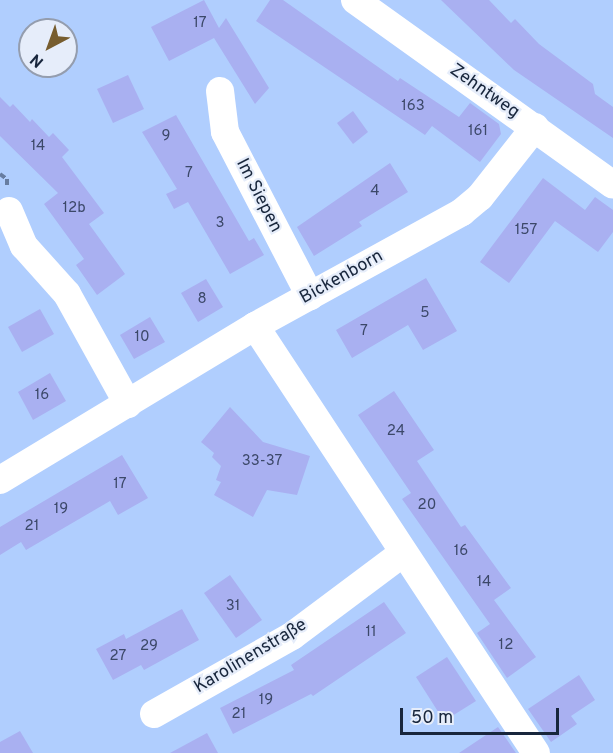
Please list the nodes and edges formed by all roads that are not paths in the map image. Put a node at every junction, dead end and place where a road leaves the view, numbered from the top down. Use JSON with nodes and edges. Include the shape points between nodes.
{"nodes":[{"id":1,"x":355,"y":0,"type":"edge"},
{"id":2,"x":220,"y":91,"type":"dead end"},
{"id":3,"x":535,"y":127,"type":"junction"},
{"id":4,"x":613,"y":185,"type":"edge"},
{"id":5,"x":9,"y":211,"type":"dead end"},
{"id":6,"x":310,"y":296,"type":"junction"},
{"id":7,"x":255,"y":326,"type":"junction"},
{"id":8,"x":128,"y":404,"type":"junction"},
{"id":9,"x":0,"y":480,"type":"edge"},
{"id":10,"x":403,"y":553,"type":"junction"},
{"id":11,"x":154,"y":714,"type":"dead end"},
{"id":12,"x":536,"y":753,"type":"edge"}],
"edges":[{"from":1,"to":3,"type":"street","name":"Zehntweg"},
{"from":2,"to":6,"type":"street","name":"Im Siepen","via":[[225,132]]},
{"from":3,"to":4,"type":"street","name":"Zehntweg"},
{"from":3,"to":6,"type":"street","name":"Bickenborn","via":[[480,196],[462,212]]},
{"from":5,"to":8,"type":"street","via":[[24,246],[67,294]]},
{"from":6,"to":7,"type":"street","name":"Bickenborn"},
{"from":7,"to":8,"type":"street","name":"Bickenborn"},
{"from":7,"to":10,"type":"street"},
{"from":8,"to":9,"type":"street","name":"Bickenborn"},
{"from":10,"to":11,"type":"street","name":"Karolinenstraße","via":[[292,636]]},
{"from":10,"to":12,"type":"street"}]}
